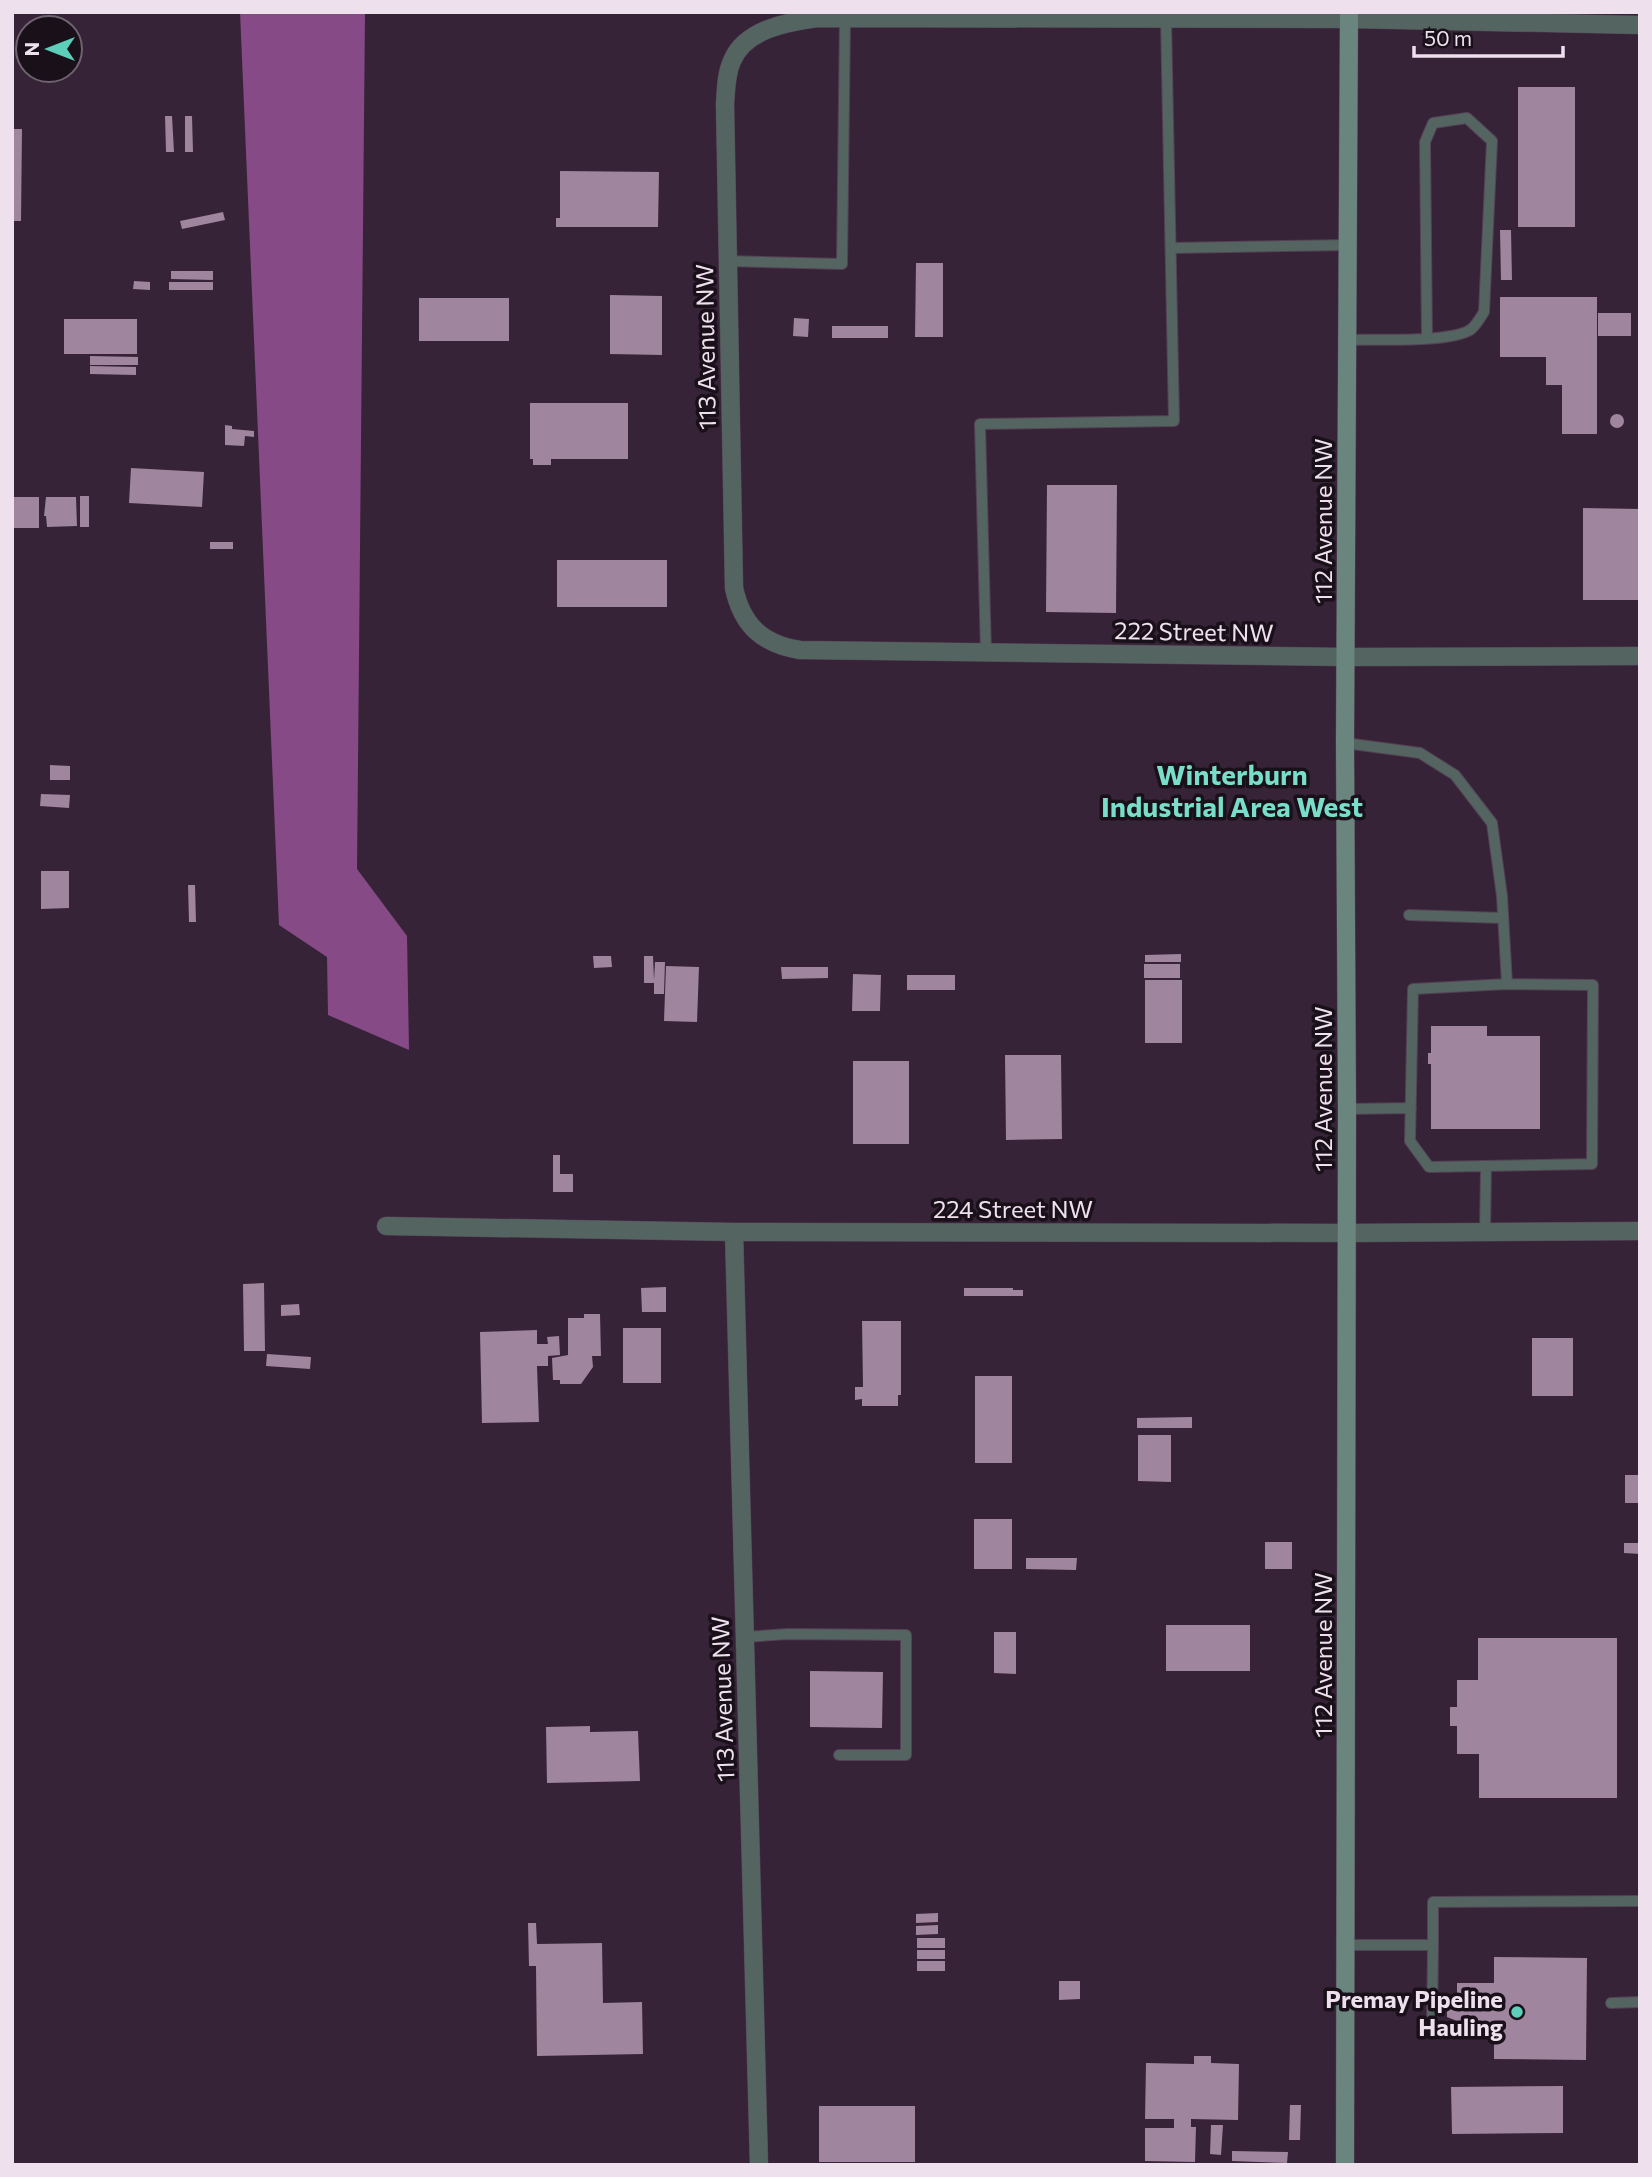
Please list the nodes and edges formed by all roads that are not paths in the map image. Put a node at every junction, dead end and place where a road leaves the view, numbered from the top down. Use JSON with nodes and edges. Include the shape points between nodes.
{"nodes":[{"id":1,"x":1349,"y":15,"type":"edge"},
{"id":2,"x":845,"y":18,"type":"junction"},
{"id":3,"x":1166,"y":19,"type":"junction"},
{"id":4,"x":1640,"y":26,"type":"edge"},
{"id":5,"x":1348,"y":245,"type":"junction"},
{"id":6,"x":1171,"y":248,"type":"junction"},
{"id":7,"x":728,"y":261,"type":"junction"},
{"id":8,"x":1427,"y":338,"type":"junction"},
{"id":9,"x":1347,"y":340,"type":"junction"},
{"id":10,"x":754,"y":629,"type":"joint"},
{"id":11,"x":986,"y":653,"type":"junction"},
{"id":12,"x":1640,"y":656,"type":"edge"},
{"id":13,"x":1346,"y":657,"type":"junction"},
{"id":14,"x":1345,"y":743,"type":"junction"},
{"id":15,"x":1409,"y":915,"type":"dead end"},
{"id":16,"x":1503,"y":918,"type":"junction"},
{"id":17,"x":1507,"y":984,"type":"junction"},
{"id":18,"x":1411,"y":1108,"type":"junction"},
{"id":19,"x":1347,"y":1109,"type":"junction"},
{"id":20,"x":1486,"y":1167,"type":"junction"},
{"id":21,"x":386,"y":1226,"type":"dead end"},
{"id":22,"x":1640,"y":1231,"type":"edge"},
{"id":23,"x":734,"y":1232,"type":"junction"},
{"id":24,"x":1485,"y":1232,"type":"junction"},
{"id":25,"x":1347,"y":1233,"type":"junction"},
{"id":26,"x":745,"y":1637,"type":"junction"},
{"id":27,"x":839,"y":1755,"type":"dead end"},
{"id":28,"x":1640,"y":1901,"type":"edge"},
{"id":29,"x":1346,"y":1945,"type":"junction"},
{"id":30,"x":1433,"y":1945,"type":"junction"},
{"id":31,"x":1640,"y":2002,"type":"edge"},
{"id":32,"x":1611,"y":2003,"type":"dead end"},
{"id":33,"x":1432,"y":2031,"type":"dead end"},
{"id":34,"x":759,"y":2165,"type":"edge"},
{"id":35,"x":1345,"y":2165,"type":"edge"}],
"edges":[{"from":1,"to":3,"type":"street"},
{"from":1,"to":4,"type":"street"},
{"from":1,"to":5,"type":"street","name":"112 Avenue NW"},
{"from":2,"to":3,"type":"street"},
{"from":2,"to":7,"type":"street","name":"113 Avenue NW","via":[[786,22],[745,43],[732,59],[724,104]]},
{"from":2,"to":7,"type":"lane","via":[[842,264]]},
{"from":3,"to":6,"type":"lane"},
{"from":5,"to":6,"type":"lane"},
{"from":5,"to":9,"type":"street","name":"112 Avenue NW"},
{"from":6,"to":11,"type":"lane","via":[[1174,421],[980,424]]},
{"from":7,"to":10,"type":"street","name":"113 Avenue NW","via":[[734,588],[742,614]]},
{"from":8,"to":8,"type":"lane","via":[[1473,329],[1484,312],[1492,141],[1466,118],[1433,123],[1425,142]]},
{"from":8,"to":9,"type":"lane"},
{"from":9,"to":13,"type":"street","name":"112 Avenue NW"},
{"from":10,"to":11,"type":"street","name":"222 Street NW","via":[[782,647],[800,650]]},
{"from":11,"to":13,"type":"street","name":"222 Street NW"},
{"from":12,"to":13,"type":"street","name":"222 Street NW"},
{"from":13,"to":14,"type":"street","name":"112 Avenue NW"},
{"from":14,"to":16,"type":"lane","via":[[1420,753],[1455,775],[1492,822]]},
{"from":14,"to":19,"type":"street","name":"112 Avenue NW"},
{"from":15,"to":16,"type":"lane"},
{"from":16,"to":17,"type":"lane"},
{"from":17,"to":18,"type":"lane","via":[[1413,989]]},
{"from":17,"to":20,"type":"lane","via":[[1593,985],[1592,1164]]},
{"from":18,"to":19,"type":"lane"},
{"from":18,"to":20,"type":"lane","via":[[1410,1141],[1429,1167]]},
{"from":19,"to":25,"type":"street","name":"112 Avenue NW"},
{"from":20,"to":24,"type":"lane"},
{"from":21,"to":23,"type":"street","name":"224 Street NW"},
{"from":22,"to":24,"type":"street","name":"224 Street NW"},
{"from":23,"to":25,"type":"street","name":"224 Street NW"},
{"from":23,"to":26,"type":"street","name":"113 Avenue NW"},
{"from":24,"to":25,"type":"street","name":"224 Street NW"},
{"from":25,"to":29,"type":"street","name":"112 Avenue NW"},
{"from":26,"to":27,"type":"lane","via":[[906,1635],[906,1755]]},
{"from":26,"to":34,"type":"street","name":"113 Avenue NW"},
{"from":28,"to":30,"type":"lane","via":[[1433,1902]]},
{"from":29,"to":30,"type":"lane"},
{"from":29,"to":35,"type":"street","name":"112 Avenue NW"},
{"from":30,"to":33,"type":"lane"},
{"from":31,"to":32,"type":"lane"}]}
